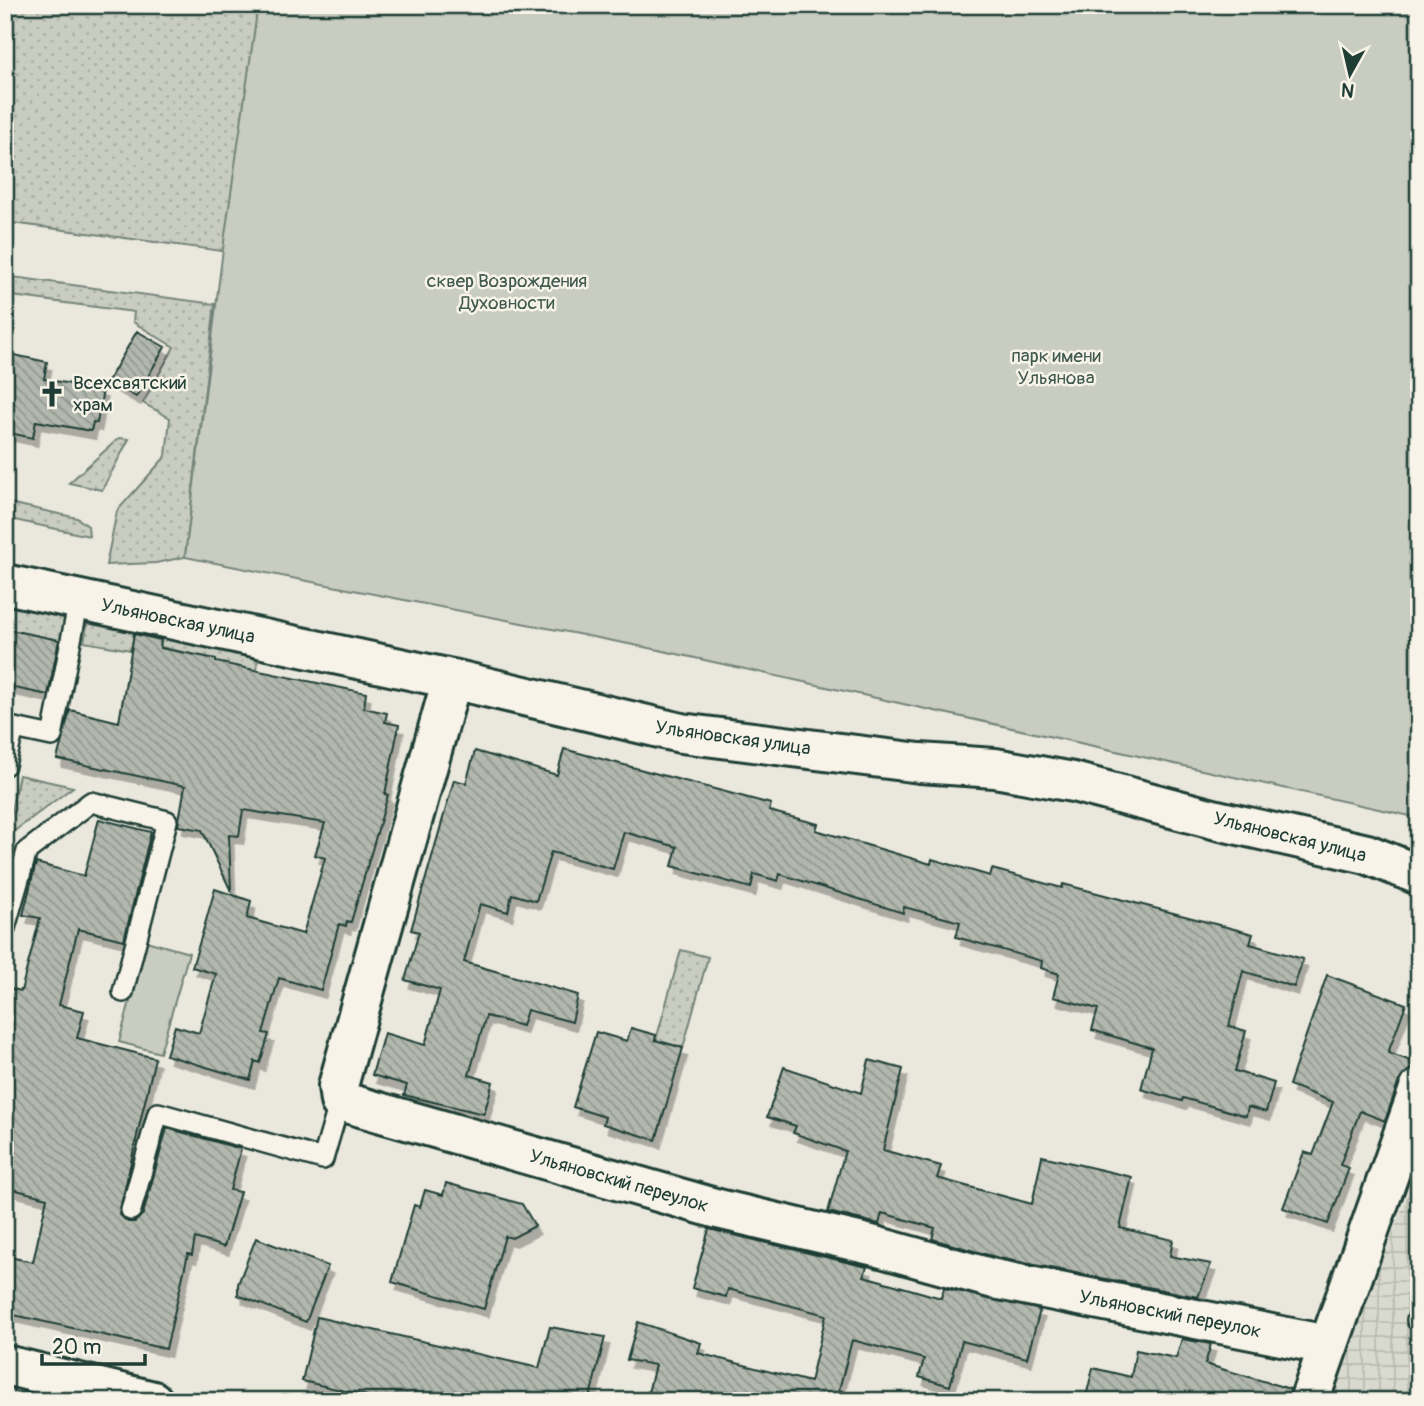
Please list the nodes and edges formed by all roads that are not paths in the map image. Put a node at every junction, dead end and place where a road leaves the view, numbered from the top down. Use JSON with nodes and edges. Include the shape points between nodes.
{"nodes":[{"id":1,"x":5,"y":584,"type":"edge"},
{"id":2,"x":79,"y":600,"type":"junction"},
{"id":3,"x":452,"y":679,"type":"junction"},
{"id":4,"x":9,"y":727,"type":"edge"},
{"id":5,"x":5,"y":765,"type":"edge"},
{"id":6,"x":1419,"y":876,"type":"edge"},
{"id":7,"x":5,"y":928,"type":"edge"},
{"id":8,"x":123,"y":992,"type":"dead end"},
{"id":9,"x":1419,"y":1089,"type":"edge"},
{"id":10,"x":340,"y":1101,"type":"junction"},
{"id":11,"x":131,"y":1210,"type":"dead end"},
{"id":12,"x":1327,"y":1345,"type":"junction"},
{"id":13,"x":5,"y":1365,"type":"edge"},
{"id":14,"x":153,"y":1401,"type":"edge"},
{"id":15,"x":1309,"y":1401,"type":"edge"}],
"edges":[{"from":1,"to":2,"type":"street","name":"Ульяновская улица"},
{"from":2,"to":3,"type":"street","name":"Ульяновская улица"},
{"from":2,"to":4,"type":"lane","via":[[52,736]]},
{"from":3,"to":6,"type":"street","name":"Ульяновская улица","via":[[681,733],[995,768],[1073,782],[1367,854]]},
{"from":3,"to":10,"type":"street","via":[[338,1086]]},
{"from":4,"to":5,"type":"lane"},
{"from":7,"to":8,"type":"lane","via":[[27,851],[91,803],[167,821]]},
{"from":9,"to":12,"type":"street"},
{"from":10,"to":11,"type":"lane","via":[[323,1160],[158,1112]]},
{"from":10,"to":12,"type":"street","name":"Ульяновский переулок","via":[[718,1209],[994,1279]]},
{"from":12,"to":15,"type":"street"},
{"from":13,"to":14,"type":"street"}]}
